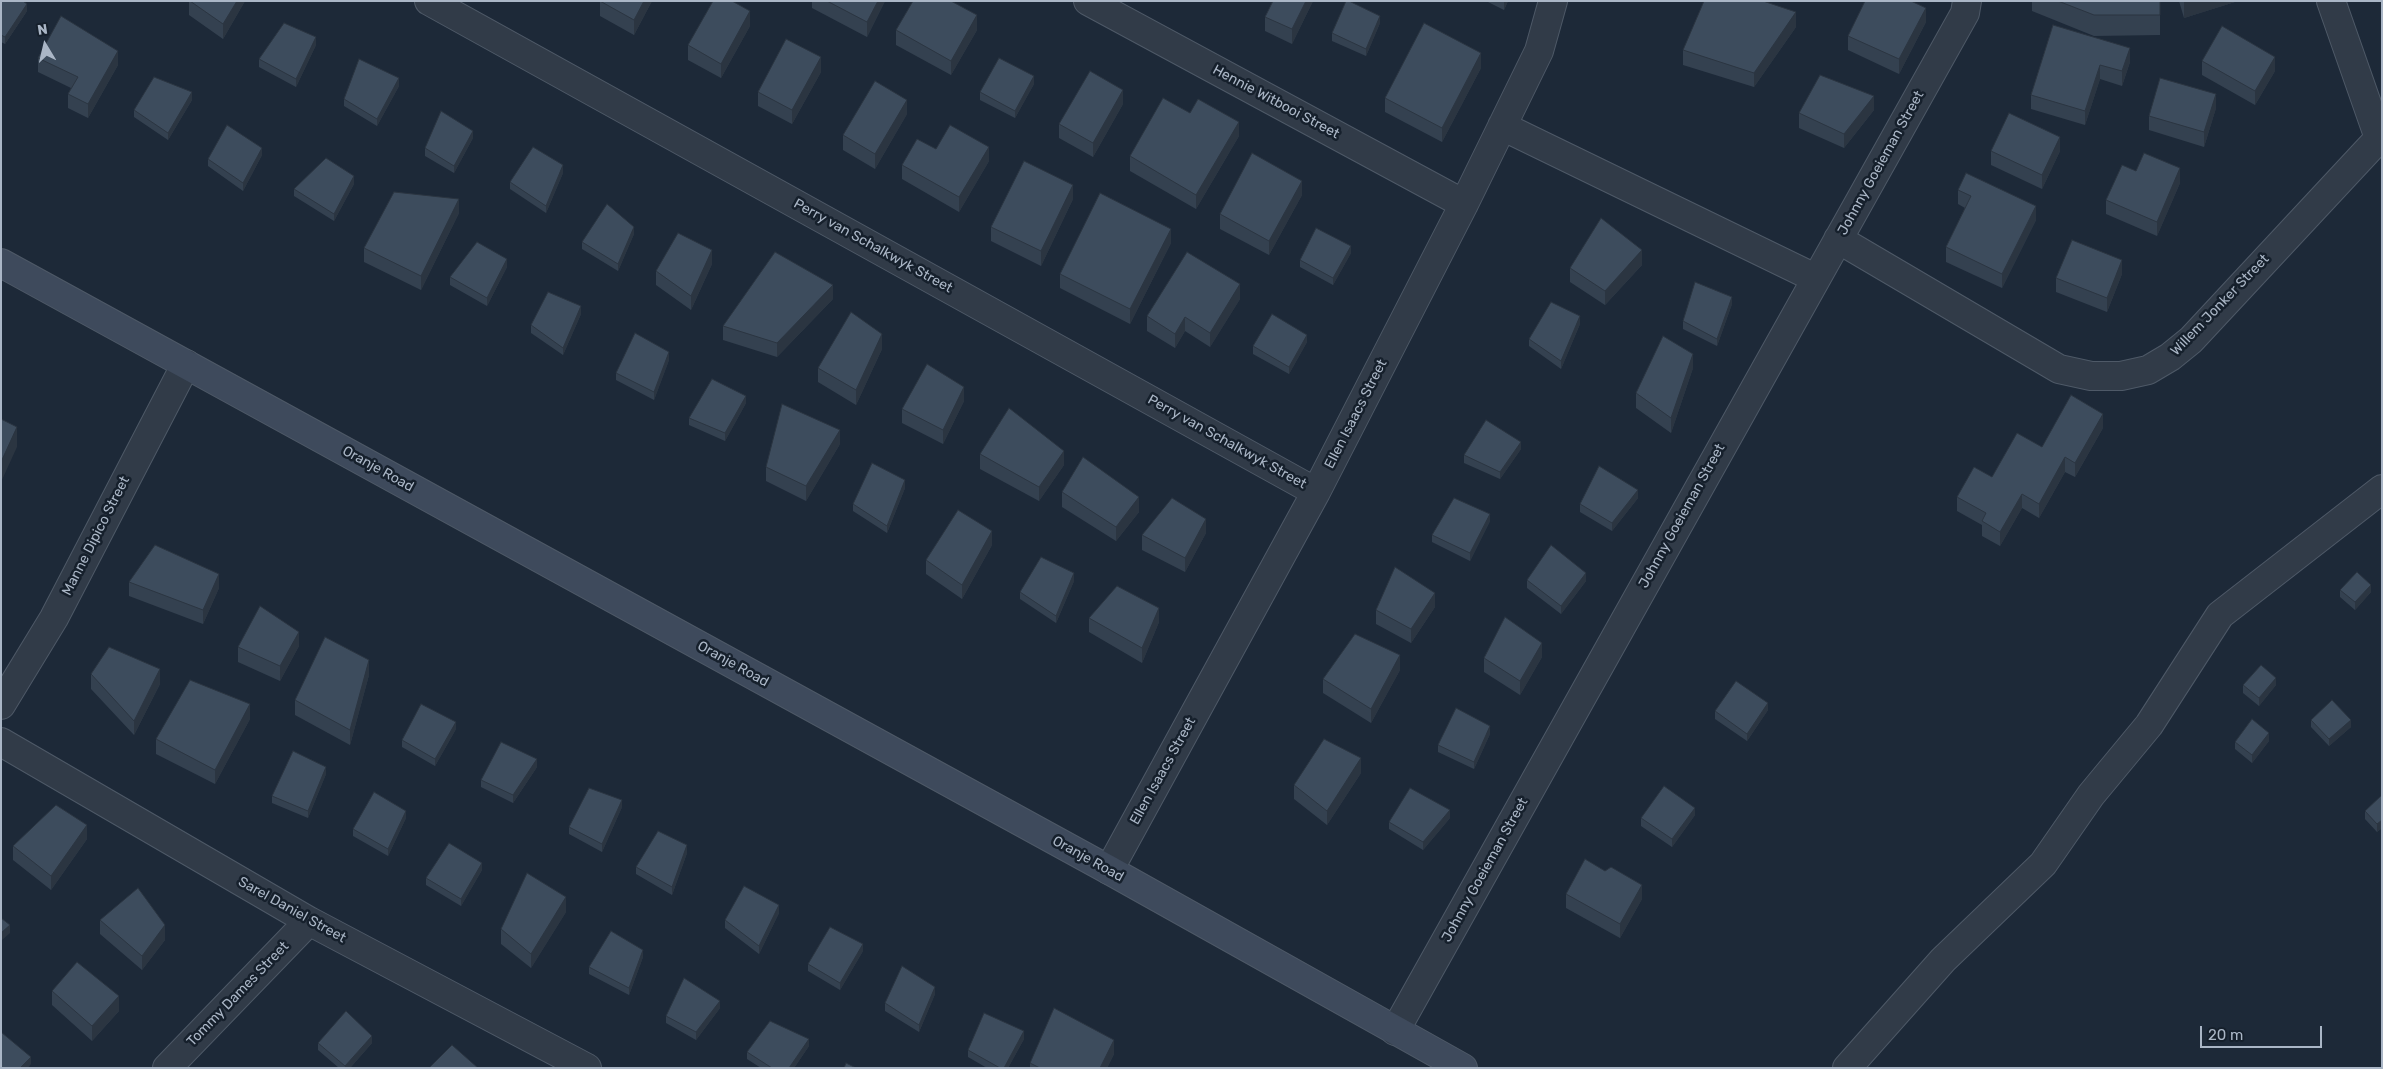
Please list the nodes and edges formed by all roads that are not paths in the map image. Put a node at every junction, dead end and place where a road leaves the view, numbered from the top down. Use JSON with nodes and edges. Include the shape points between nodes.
{"nodes":[{"id":1,"x":429,"y":1,"type":"edge"},
{"id":2,"x":1088,"y":1,"type":"edge"},
{"id":3,"x":1553,"y":1,"type":"edge"},
{"id":4,"x":1968,"y":1,"type":"edge"},
{"id":5,"x":2331,"y":1,"type":"edge"},
{"id":6,"x":1502,"y":126,"type":"junction"},
{"id":7,"x":2380,"y":137,"type":"edge"},
{"id":8,"x":1464,"y":204,"type":"junction"},
{"id":9,"x":1838,"y":239,"type":"junction"},
{"id":10,"x":1,"y":263,"type":"edge"},
{"id":11,"x":1815,"y":278,"type":"junction"},
{"id":12,"x":186,"y":364,"type":"junction"},
{"id":13,"x":2382,"y":489,"type":"edge"},
{"id":14,"x":1316,"y":492,"type":"junction"},
{"id":15,"x":1,"y":705,"type":"edge"},
{"id":16,"x":1,"y":742,"type":"edge"},
{"id":17,"x":1109,"y":870,"type":"junction"},
{"id":18,"x":309,"y":921,"type":"junction"},
{"id":19,"x":1395,"y":1031,"type":"junction"},
{"id":20,"x":167,"y":1068,"type":"edge"},
{"id":21,"x":587,"y":1068,"type":"edge"},
{"id":22,"x":1462,"y":1068,"type":"edge"},
{"id":23,"x":1847,"y":1068,"type":"edge"}],
"edges":[{"from":1,"to":14,"type":"street","name":"Perry van Schalkwyk Street"},
{"from":2,"to":8,"type":"street","name":"Hennie Witbooi Street"},
{"from":3,"to":6,"type":"street","name":"Ellen Isaacs Street","via":[[1539,51]]},
{"from":4,"to":9,"type":"street","name":"Johnny Goeieman Street","via":[[1965,13]]},
{"from":5,"to":7,"type":"street"},
{"from":6,"to":8,"type":"street","name":"Ellen Isaacs Street"},
{"from":6,"to":11,"type":"street"},
{"from":7,"to":9,"type":"street","name":"Willem Jonker Street","via":[[2190,340],[2148,370],[2120,376],[2091,376],[2059,368]]},
{"from":8,"to":14,"type":"street","name":"Ellen Isaacs Street"},
{"from":9,"to":11,"type":"street","name":"Johnny Goeieman Street"},
{"from":10,"to":12,"type":"street","name":"Oranje Road"},
{"from":11,"to":19,"type":"street","name":"Johnny Goeieman Street"},
{"from":12,"to":15,"type":"street","name":"Manne Dipico Street","via":[[54,618]]},
{"from":12,"to":17,"type":"street","name":"Oranje Road"},
{"from":13,"to":23,"type":"street","via":[[2220,615],[2148,725],[2091,795],[2043,864],[1943,960]]},
{"from":14,"to":17,"type":"street","name":"Ellen Isaacs Street"},
{"from":16,"to":18,"type":"street","name":"Sarel Daniel Street"},
{"from":17,"to":19,"type":"street","name":"Oranje Road"},
{"from":18,"to":20,"type":"street","name":"Tommy Dames Street"},
{"from":18,"to":21,"type":"street","name":"Sarel Daniel Street"},
{"from":19,"to":22,"type":"street","name":"Oranje Road"}]}
